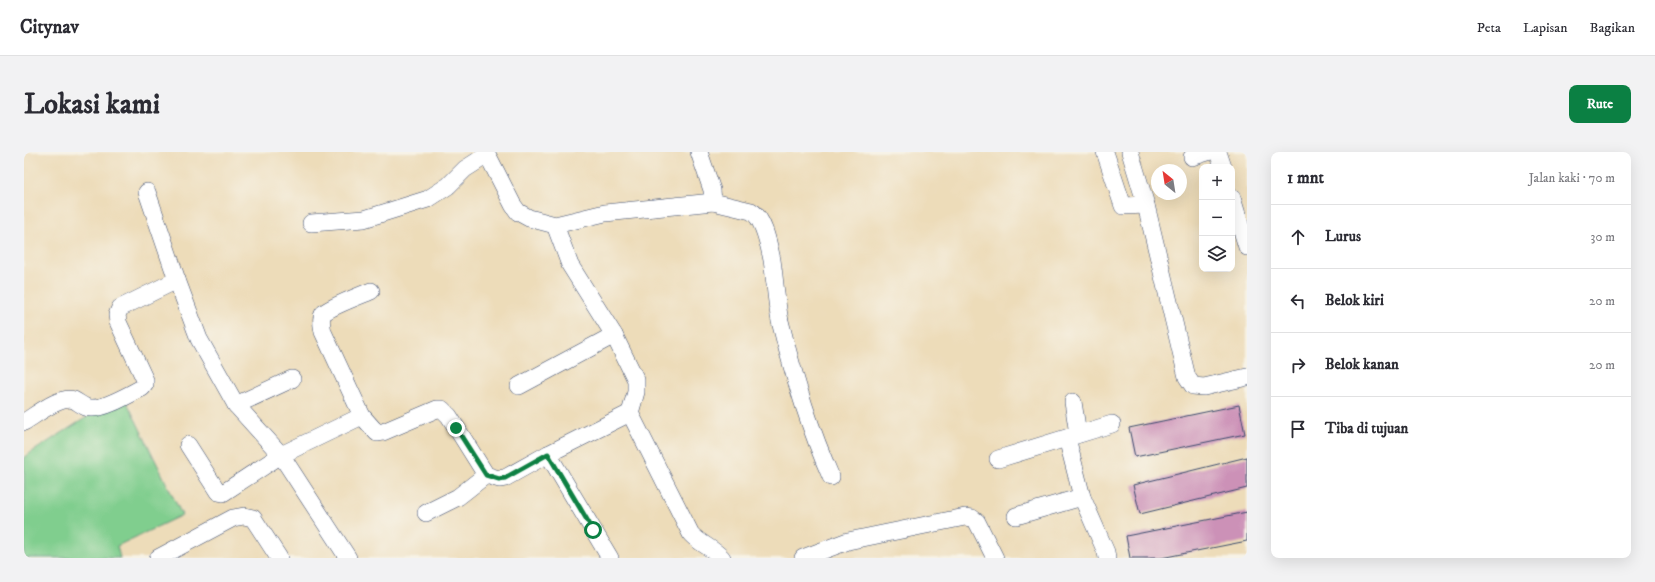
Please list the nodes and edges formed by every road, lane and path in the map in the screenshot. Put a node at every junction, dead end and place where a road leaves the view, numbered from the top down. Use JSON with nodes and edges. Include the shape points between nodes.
{"nodes":[{"id":1,"x":699,"y":152,"type":"edge"},
{"id":2,"x":1105,"y":152,"type":"edge"},
{"id":3,"x":1130,"y":152,"type":"edge"},
{"id":4,"x":1218,"y":152,"type":"edge"},
{"id":5,"x":486,"y":154,"type":"edge"},
{"id":6,"x":1222,"y":164,"type":"edge"},
{"id":7,"x":147,"y":192,"type":"dead end"},
{"id":8,"x":1233,"y":200,"type":"edge"},
{"id":9,"x":713,"y":202,"type":"junction"},
{"id":10,"x":1146,"y":205,"type":"junction"},
{"id":11,"x":311,"y":223,"type":"dead end"},
{"id":12,"x":555,"y":225,"type":"junction"},
{"id":13,"x":1247,"y":247,"type":"edge"},
{"id":14,"x":177,"y":280,"type":"junction"},
{"id":15,"x":371,"y":291,"type":"dead end"},
{"id":16,"x":614,"y":335,"type":"junction"},
{"id":17,"x":1247,"y":378,"type":"edge"},
{"id":18,"x":292,"y":379,"type":"dead end"},
{"id":19,"x":519,"y":386,"type":"dead end"},
{"id":20,"x":1073,"y":402,"type":"dead end"},
{"id":21,"x":236,"y":405,"type":"junction"},
{"id":22,"x":630,"y":413,"type":"junction"},
{"id":23,"x":362,"y":416,"type":"junction"},
{"id":24,"x":24,"y":422,"type":"edge"},
{"id":25,"x":1112,"y":424,"type":"dead end"},
{"id":26,"x":1072,"y":436,"type":"junction"},
{"id":27,"x":188,"y":445,"type":"dead end"},
{"id":28,"x":548,"y":454,"type":"junction"},
{"id":29,"x":281,"y":455,"type":"junction"},
{"id":30,"x":998,"y":459,"type":"dead end"},
{"id":31,"x":486,"y":475,"type":"junction"},
{"id":32,"x":831,"y":477,"type":"dead end"},
{"id":33,"x":1082,"y":497,"type":"junction"},
{"id":34,"x":426,"y":513,"type":"dead end"},
{"id":35,"x":1016,"y":516,"type":"dead end"},
{"id":36,"x":606,"y":557,"type":"edge"},
{"id":37,"x":158,"y":558,"type":"edge"},
{"id":38,"x":279,"y":558,"type":"edge"},
{"id":39,"x":348,"y":558,"type":"edge"},
{"id":40,"x":722,"y":558,"type":"edge"},
{"id":41,"x":804,"y":558,"type":"edge"},
{"id":42,"x":995,"y":558,"type":"edge"},
{"id":43,"x":1107,"y":558,"type":"edge"}],
"edges":[{"from":1,"to":9,"type":"street","via":[[712,190]]},
{"from":2,"to":10,"type":"street","via":[[1123,206]]},
{"from":3,"to":10,"type":"street"},
{"from":4,"to":6,"type":"street"},
{"from":5,"to":11,"type":"street","via":[[428,199],[364,219]]},
{"from":5,"to":12,"type":"street","via":[[518,212],[529,218]]},
{"from":7,"to":14,"type":"street"},
{"from":8,"to":13,"type":"street"},
{"from":9,"to":12,"type":"street","via":[[605,213]]},
{"from":9,"to":32,"type":"street","via":[[751,211],[760,219],[771,255],[780,319],[794,372],[817,446]]},
{"from":10,"to":17,"type":"street","via":[[1187,377],[1193,386],[1204,387]]},
{"from":12,"to":16,"type":"street","via":[[570,265]]},
{"from":14,"to":21,"type":"street","via":[[200,339]]},
{"from":14,"to":24,"type":"street","via":[[120,308],[117,315],[145,380],[142,388],[100,407],[81,406],[73,400],[65,399]]},
{"from":15,"to":23,"type":"street","via":[[329,309],[323,314],[322,322],[323,332]]},
{"from":16,"to":19,"type":"street"},
{"from":16,"to":22,"type":"street","via":[[636,380],[636,392]]},
{"from":18,"to":21,"type":"street"},
{"from":20,"to":26,"type":"street"},
{"from":21,"to":29,"type":"street"},
{"from":22,"to":28,"type":"street"},
{"from":22,"to":40,"type":"street","via":[[691,534]]},
{"from":23,"to":29,"type":"street"},
{"from":23,"to":31,"type":"street","via":[[378,433],[442,409]]},
{"from":25,"to":26,"type":"street"},
{"from":26,"to":30,"type":"street"},
{"from":26,"to":33,"type":"street"},
{"from":27,"to":29,"type":"street","via":[[218,492],[223,493]]},
{"from":28,"to":31,"type":"street","via":[[505,478]]},
{"from":28,"to":36,"type":"street"},
{"from":29,"to":39,"type":"street"},
{"from":31,"to":34,"type":"street","via":[[458,497]]},
{"from":33,"to":35,"type":"street"},
{"from":33,"to":43,"type":"street"},
{"from":37,"to":38,"type":"street","via":[[234,518],[244,516],[253,518]]},
{"from":41,"to":42,"type":"street","via":[[848,541],[965,516],[977,522]]}]}
